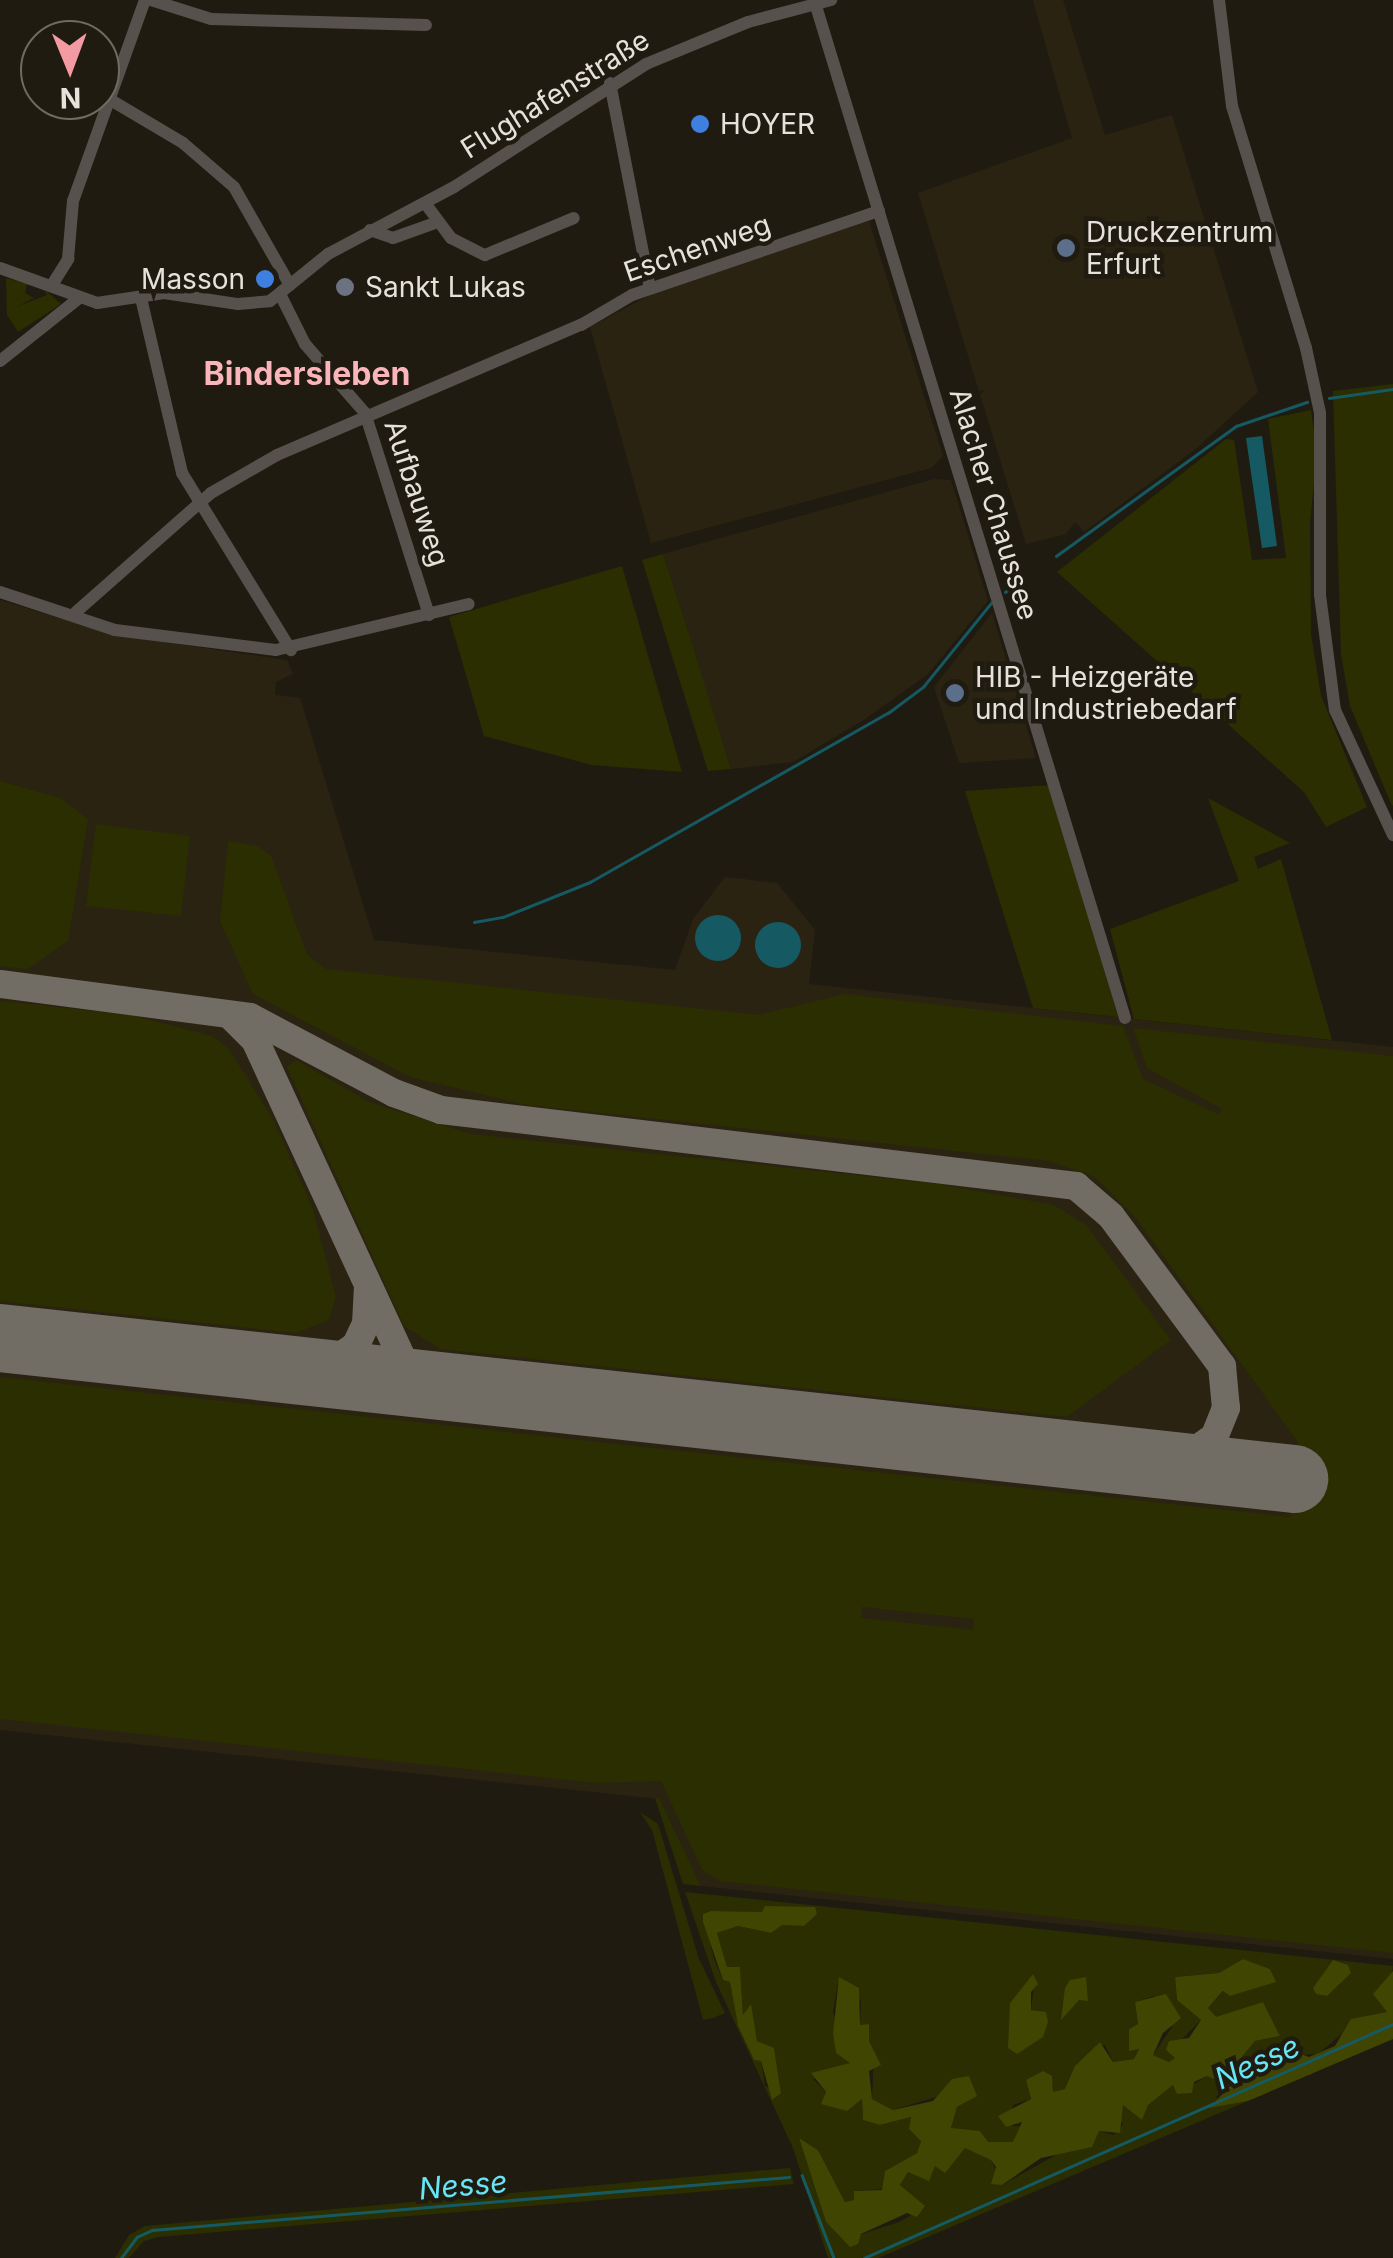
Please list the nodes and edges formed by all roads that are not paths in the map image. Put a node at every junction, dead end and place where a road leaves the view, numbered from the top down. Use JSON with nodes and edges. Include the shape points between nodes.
{"nodes":[{"id":1,"x":148,"y":0,"type":"edge"},
{"id":2,"x":831,"y":0,"type":"edge"},
{"id":3,"x":1219,"y":0,"type":"edge"},
{"id":4,"x":816,"y":6,"type":"junction"},
{"id":5,"x":426,"y":25,"type":"dead end"},
{"id":6,"x":120,"y":71,"type":"edge"},
{"id":7,"x":610,"y":84,"type":"junction"},
{"id":8,"x":120,"y":106,"type":"edge"},
{"id":9,"x":102,"y":120,"type":"edge"},
{"id":10,"x":425,"y":203,"type":"junction"},
{"id":11,"x":879,"y":212,"type":"junction"},
{"id":12,"x":574,"y":218,"type":"dead end"},
{"id":13,"x":436,"y":222,"type":"junction"},
{"id":14,"x":370,"y":230,"type":"junction"},
{"id":15,"x":0,"y":268,"type":"edge"},
{"id":16,"x":52,"y":285,"type":"junction"},
{"id":17,"x":650,"y":288,"type":"junction"},
{"id":18,"x":285,"y":290,"type":"junction"},
{"id":19,"x":141,"y":298,"type":"junction"},
{"id":20,"x":78,"y":299,"type":"junction"},
{"id":21,"x":0,"y":361,"type":"edge"},
{"id":22,"x":365,"y":413,"type":"junction"},
{"id":23,"x":200,"y":503,"type":"junction"},
{"id":24,"x":0,"y":592,"type":"edge"},
{"id":25,"x":469,"y":604,"type":"dead end"},
{"id":26,"x":76,"y":612,"type":"junction"},
{"id":27,"x":429,"y":615,"type":"junction"},
{"id":28,"x":291,"y":650,"type":"junction"},
{"id":29,"x":1393,"y":835,"type":"edge"},
{"id":30,"x":1125,"y":1018,"type":"dead end"}],
"edges":[{"from":1,"to":5,"type":"street","via":[[211,19]]},
{"from":1,"to":6,"type":"street"},
{"from":2,"to":4,"type":"street","name":"Flughafenstraße"},
{"from":3,"to":29,"type":"street","via":[[1232,106],[1320,413],[1320,595],[1336,710]]},
{"from":4,"to":7,"type":"street","name":"Flughafenstraße","via":[[748,22]]},
{"from":4,"to":11,"type":"street","name":"Alacher Chaussee"},
{"from":7,"to":10,"type":"street","name":"Flughafenstraße"},
{"from":7,"to":17,"type":"street"},
{"from":8,"to":18,"type":"street","name":"Aufbauweg","via":[[183,144],[234,187]]},
{"from":9,"to":16,"type":"street","via":[[73,201],[68,259]]},
{"from":10,"to":13,"type":"street"},
{"from":10,"to":14,"type":"street","name":"Flughafenstraße"},
{"from":11,"to":17,"type":"street","name":"Eschenweg"},
{"from":11,"to":30,"type":"street","name":"Alacher Chaussee"},
{"from":12,"to":13,"type":"street","via":[[485,254],[463,248]]},
{"from":13,"to":14,"type":"street","via":[[393,238]]},
{"from":14,"to":18,"type":"street","name":"Flughafenstraße"},
{"from":15,"to":16,"type":"street","name":"Flughafenstraße"},
{"from":16,"to":20,"type":"street","name":"Flughafenstraße"},
{"from":17,"to":22,"type":"street","name":"Eschenweg","via":[[581,325]]},
{"from":18,"to":19,"type":"street","name":"Flughafenstraße","via":[[254,305],[180,293]]},
{"from":18,"to":22,"type":"street","name":"Aufbauweg","via":[[305,344]]},
{"from":19,"to":20,"type":"street","name":"Flughafenstraße","via":[[115,304]]},
{"from":19,"to":23,"type":"street","via":[[176,456]]},
{"from":20,"to":21,"type":"street"},
{"from":22,"to":23,"type":"street","name":"Eschenweg","via":[[277,455]]},
{"from":22,"to":27,"type":"street","name":"Aufbauweg"},
{"from":23,"to":26,"type":"street","name":"Eschenweg"},
{"from":23,"to":28,"type":"street"},
{"from":24,"to":26,"type":"street"},
{"from":25,"to":27,"type":"street"},
{"from":26,"to":28,"type":"street","via":[[115,630]]},
{"from":27,"to":28,"type":"street"}]}
